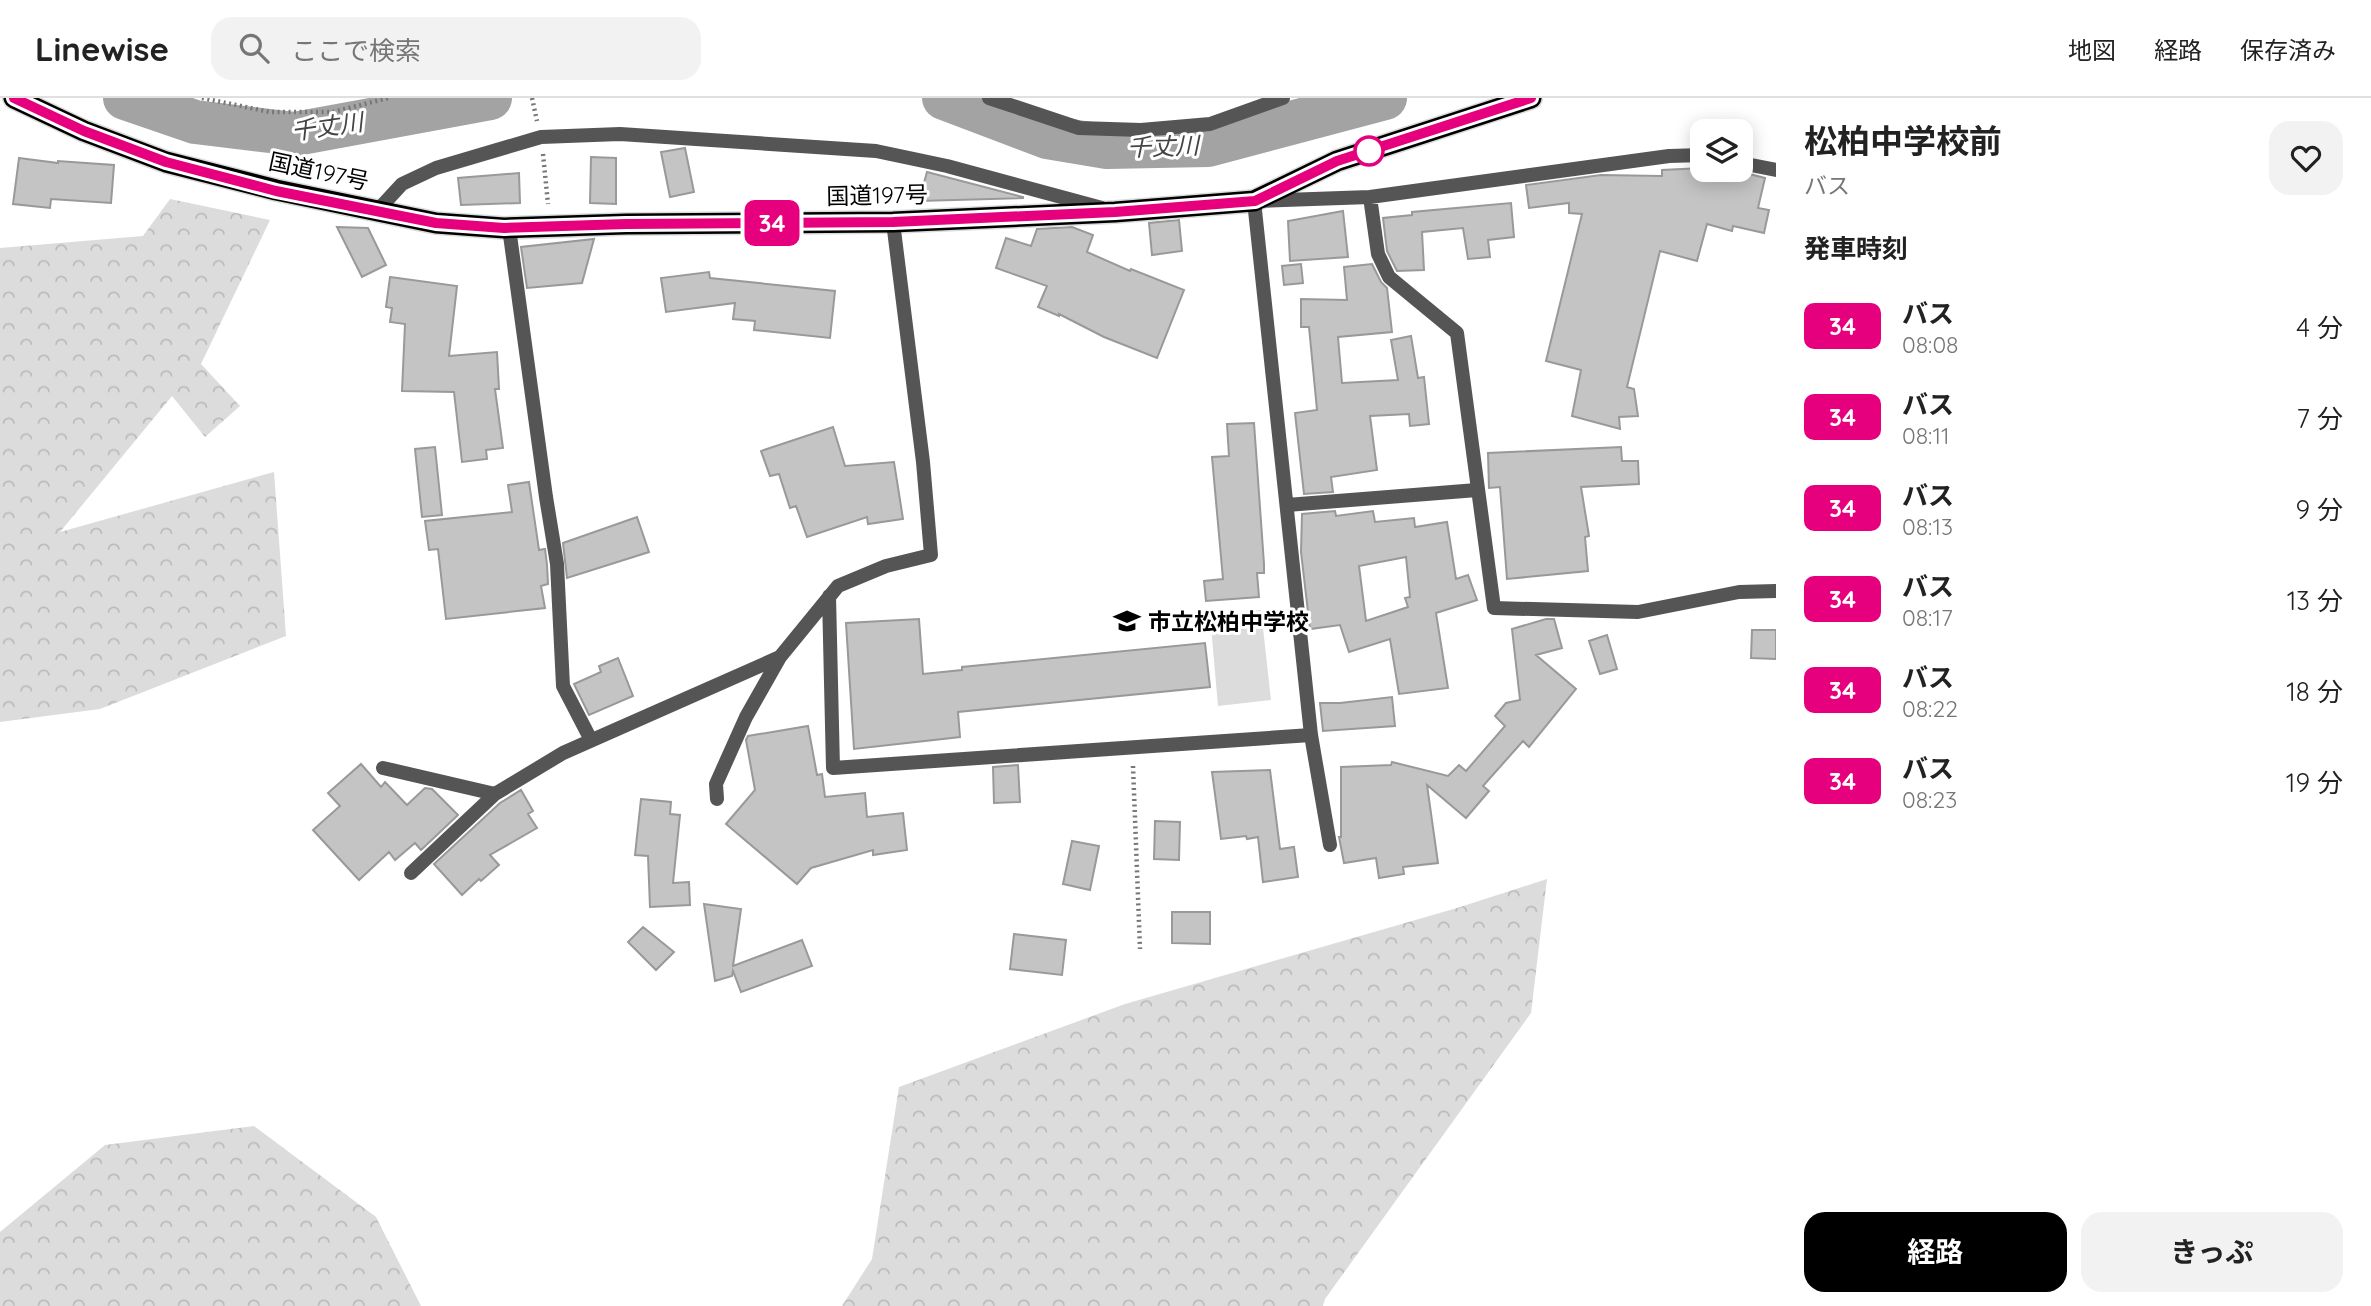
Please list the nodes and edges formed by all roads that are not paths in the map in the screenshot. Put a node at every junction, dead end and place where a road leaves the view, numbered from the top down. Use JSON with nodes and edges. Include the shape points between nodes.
{"nodes":[{"id":1,"x":14,"y":98,"type":"edge"},
{"id":2,"x":989,"y":98,"type":"edge"},
{"id":3,"x":1283,"y":98,"type":"edge"},
{"id":4,"x":1531,"y":98,"type":"edge"},
{"id":5,"x":1690,"y":155,"type":"edge"},
{"id":6,"x":1753,"y":165,"type":"edge"},
{"id":7,"x":1776,"y":170,"type":"edge"},
{"id":8,"x":1370,"y":197,"type":"junction"},
{"id":9,"x":1255,"y":201,"type":"junction"},
{"id":10,"x":378,"y":210,"type":"junction"},
{"id":11,"x":1115,"y":212,"type":"junction"},
{"id":12,"x":893,"y":222,"type":"junction"},
{"id":13,"x":509,"y":228,"type":"junction"},
{"id":14,"x":1477,"y":490,"type":"junction"},
{"id":15,"x":1287,"y":505,"type":"junction"},
{"id":16,"x":1776,"y":592,"type":"edge"},
{"id":17,"x":829,"y":596,"type":"junction"},
{"id":18,"x":780,"y":657,"type":"junction"},
{"id":19,"x":1311,"y":735,"type":"junction"},
{"id":20,"x":591,"y":740,"type":"junction"},
{"id":21,"x":383,"y":768,"type":"dead end"},
{"id":22,"x":495,"y":794,"type":"junction"},
{"id":23,"x":716,"y":799,"type":"dead end"},
{"id":24,"x":1330,"y":845,"type":"dead end"},
{"id":25,"x":411,"y":873,"type":"dead end"}],
"edges":[{"from":1,"to":10,"type":"highway","name":"国道197号","via":[[166,162],[276,191]]},
{"from":2,"to":3,"type":"street","via":[[1079,128],[1141,130],[1210,124]]},
{"from":4,"to":9,"type":"highway","name":"国道197号","via":[[1337,161]]},
{"from":5,"to":8,"type":"street"},
{"from":6,"to":7,"type":"street"},
{"from":8,"to":9,"type":"street"},
{"from":8,"to":14,"type":"street","via":[[1378,254],[1389,277],[1457,333]]},
{"from":9,"to":11,"type":"highway","name":"国道197号"},
{"from":9,"to":15,"type":"street"},
{"from":10,"to":11,"type":"street","via":[[402,184],[436,167],[541,137],[620,134],[876,151]]},
{"from":10,"to":13,"type":"highway","name":"国道197号","via":[[436,223]]},
{"from":11,"to":12,"type":"highway","name":"国道197号"},
{"from":12,"to":13,"type":"highway","name":"国道197号"},
{"from":12,"to":17,"type":"street","via":[[931,555],[886,566],[838,586]]},
{"from":13,"to":20,"type":"street","via":[[557,564],[563,686]]},
{"from":14,"to":15,"type":"street"},
{"from":14,"to":16,"type":"street","via":[[1494,607],[1638,612],[1739,592]]},
{"from":15,"to":19,"type":"street"},
{"from":17,"to":18,"type":"street"},
{"from":17,"to":19,"type":"street","via":[[832,768]]},
{"from":18,"to":20,"type":"street"},
{"from":18,"to":23,"type":"street","via":[[746,717],[716,784]]},
{"from":19,"to":24,"type":"street"},
{"from":20,"to":22,"type":"street"},
{"from":21,"to":22,"type":"street"},
{"from":22,"to":25,"type":"street"}]}
